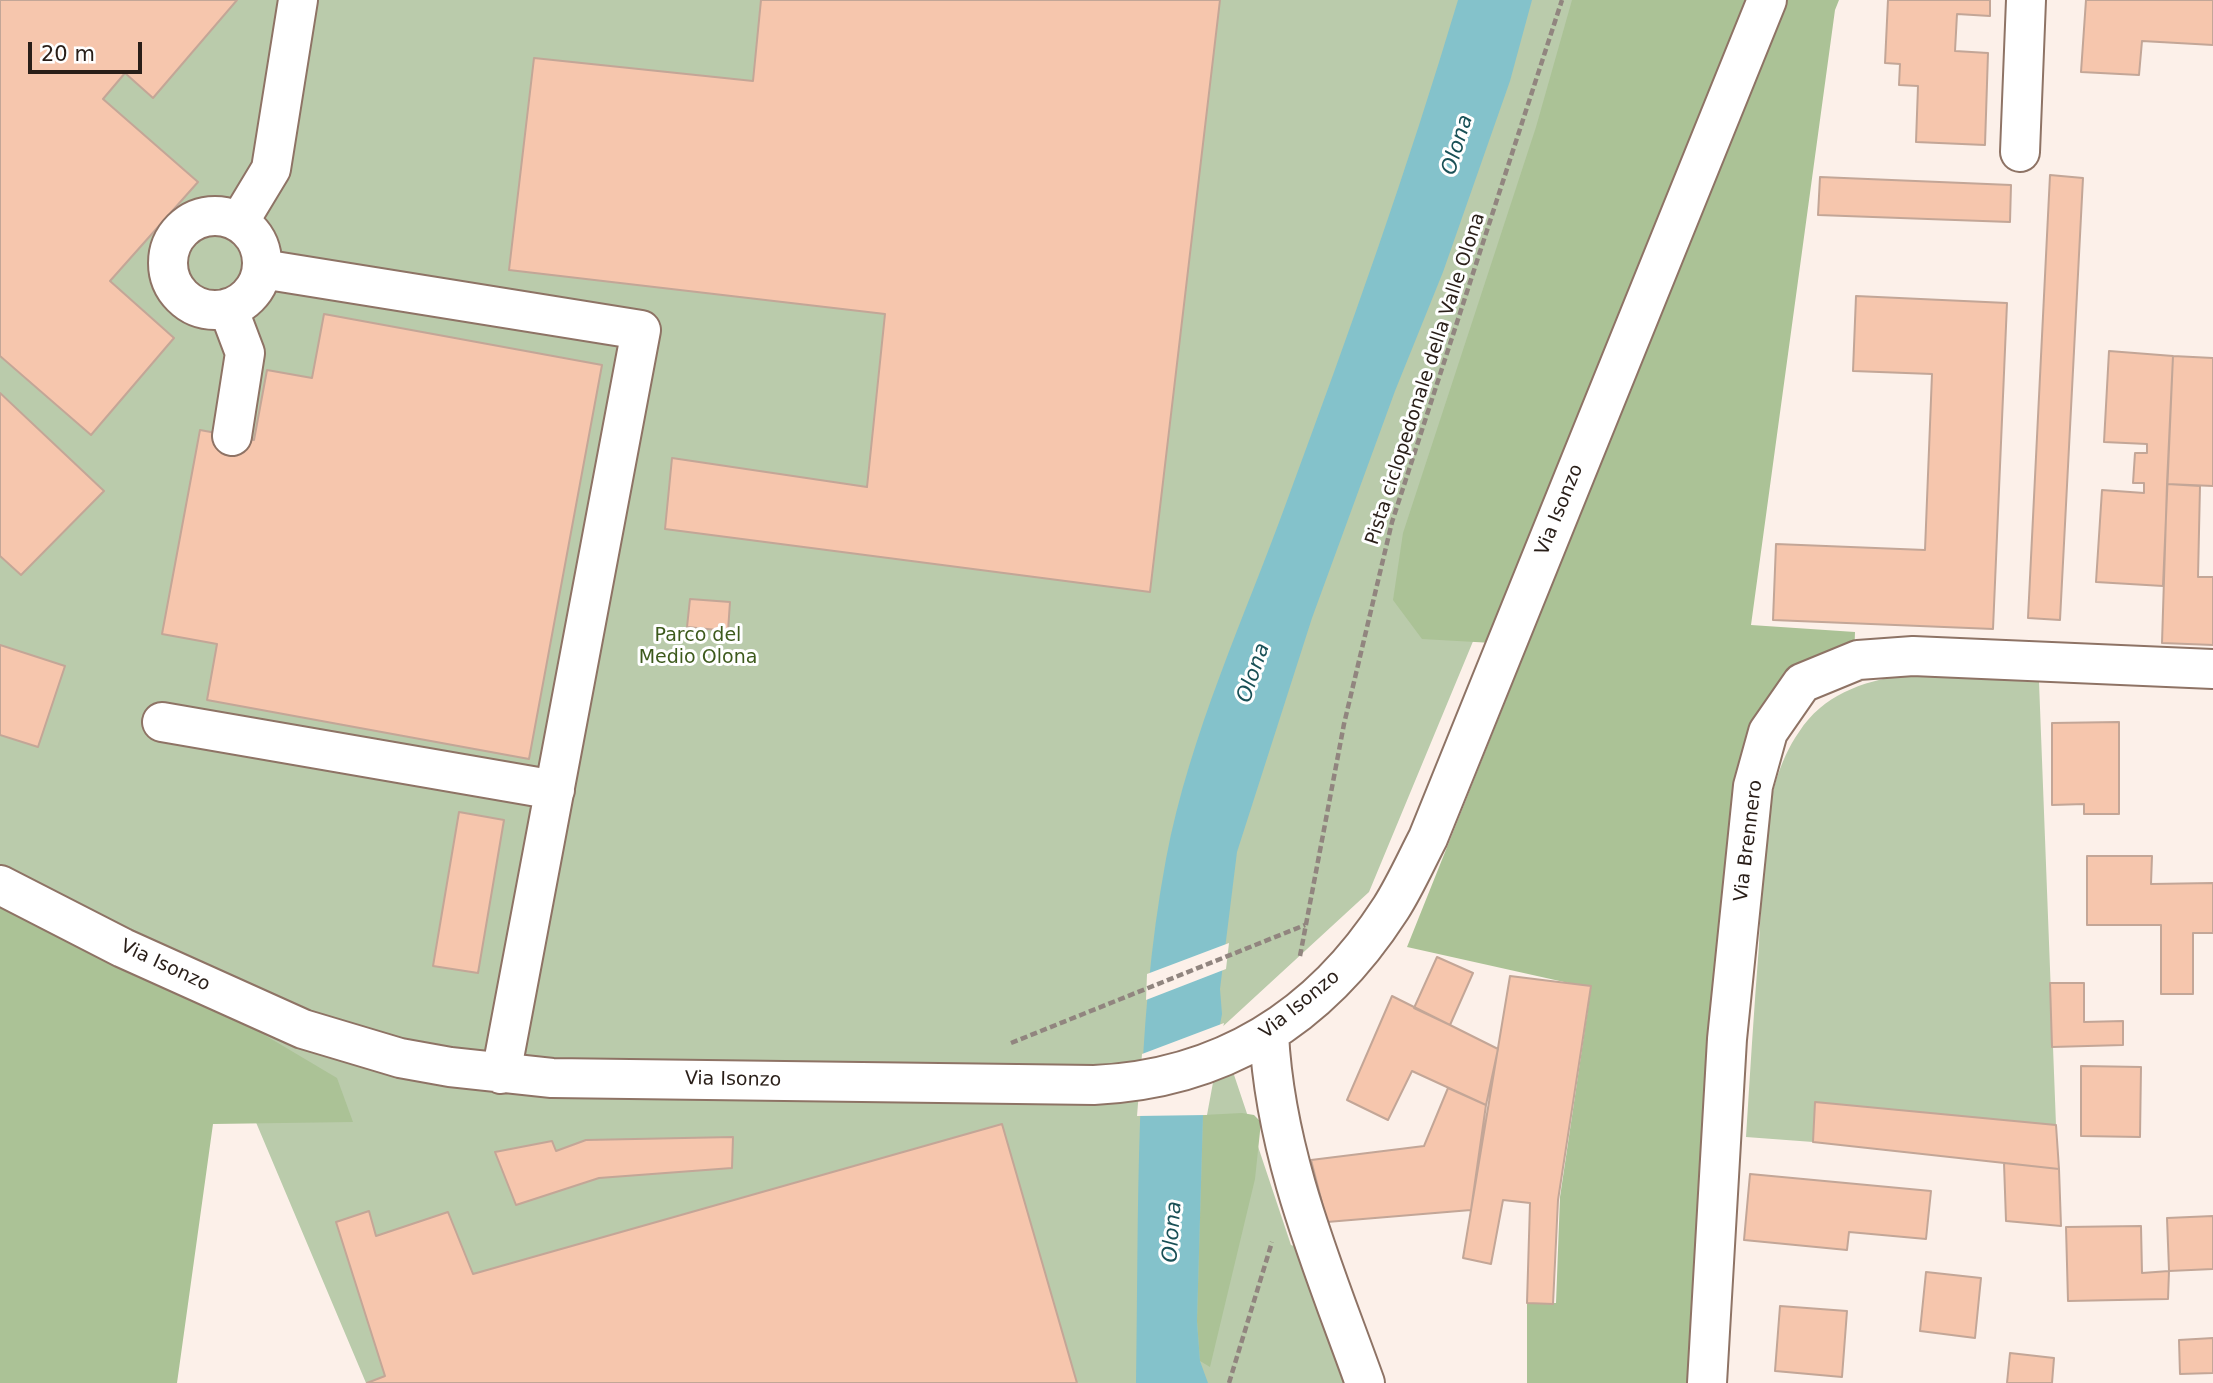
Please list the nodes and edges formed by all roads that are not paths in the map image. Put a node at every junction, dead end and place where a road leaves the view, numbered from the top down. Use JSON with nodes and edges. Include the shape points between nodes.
{"nodes":[{"id":1,"x":298,"y":0,"type":"edge"},
{"id":2,"x":1767,"y":0,"type":"edge"},
{"id":3,"x":2026,"y":0,"type":"edge"},
{"id":4,"x":2020,"y":152,"type":"dead end"},
{"id":5,"x":239,"y":222,"type":"junction"},
{"id":6,"x":262,"y":269,"type":"junction"},
{"id":7,"x":228,"y":308,"type":"junction"},
{"id":8,"x":232,"y":436,"type":"dead end"},
{"id":9,"x":2213,"y":669,"type":"edge"},
{"id":10,"x":162,"y":722,"type":"dead end"},
{"id":11,"x":555,"y":790,"type":"junction"},
{"id":12,"x":0,"y":885,"type":"edge"},
{"id":13,"x":1273,"y":1031,"type":"junction"},
{"id":14,"x":501,"y":1074,"type":"junction"},
{"id":15,"x":1365,"y":1383,"type":"edge"},
{"id":16,"x":1710,"y":1383,"type":"edge"}],
"edges":[{"from":1,"to":5,"type":"street","via":[[271,169]]},
{"from":2,"to":13,"type":"street","name":"Via Isonzo","via":[[1428,838],[1369,940],[1319,995]]},
{"from":3,"to":4,"type":"street"},
{"from":5,"to":6,"type":"street","via":[[261,253]]},
{"from":5,"to":7,"type":"street","via":[[224,217],[193,221],[173,240],[168,256],[169,274],[179,293],[192,304],[213,310]]},
{"from":6,"to":7,"type":"street","via":[[251,292]]},
{"from":6,"to":11,"type":"street","via":[[641,330]]},
{"from":7,"to":8,"type":"street","via":[[245,353]]},
{"from":9,"to":16,"type":"street","name":"Via Brennero","via":[[1913,656],[1858,660],[1802,684],[1768,732],[1753,786],[1727,1039]]},
{"from":10,"to":11,"type":"street"},
{"from":11,"to":14,"type":"street"},
{"from":12,"to":14,"type":"street","name":"Via Isonzo","via":[[303,1029],[400,1058]]},
{"from":13,"to":14,"type":"street","name":"Via Isonzo","via":[[1238,1052],[1173,1076],[1094,1085]]},
{"from":13,"to":15,"type":"street","via":[[1271,1072],[1286,1154]]}]}
